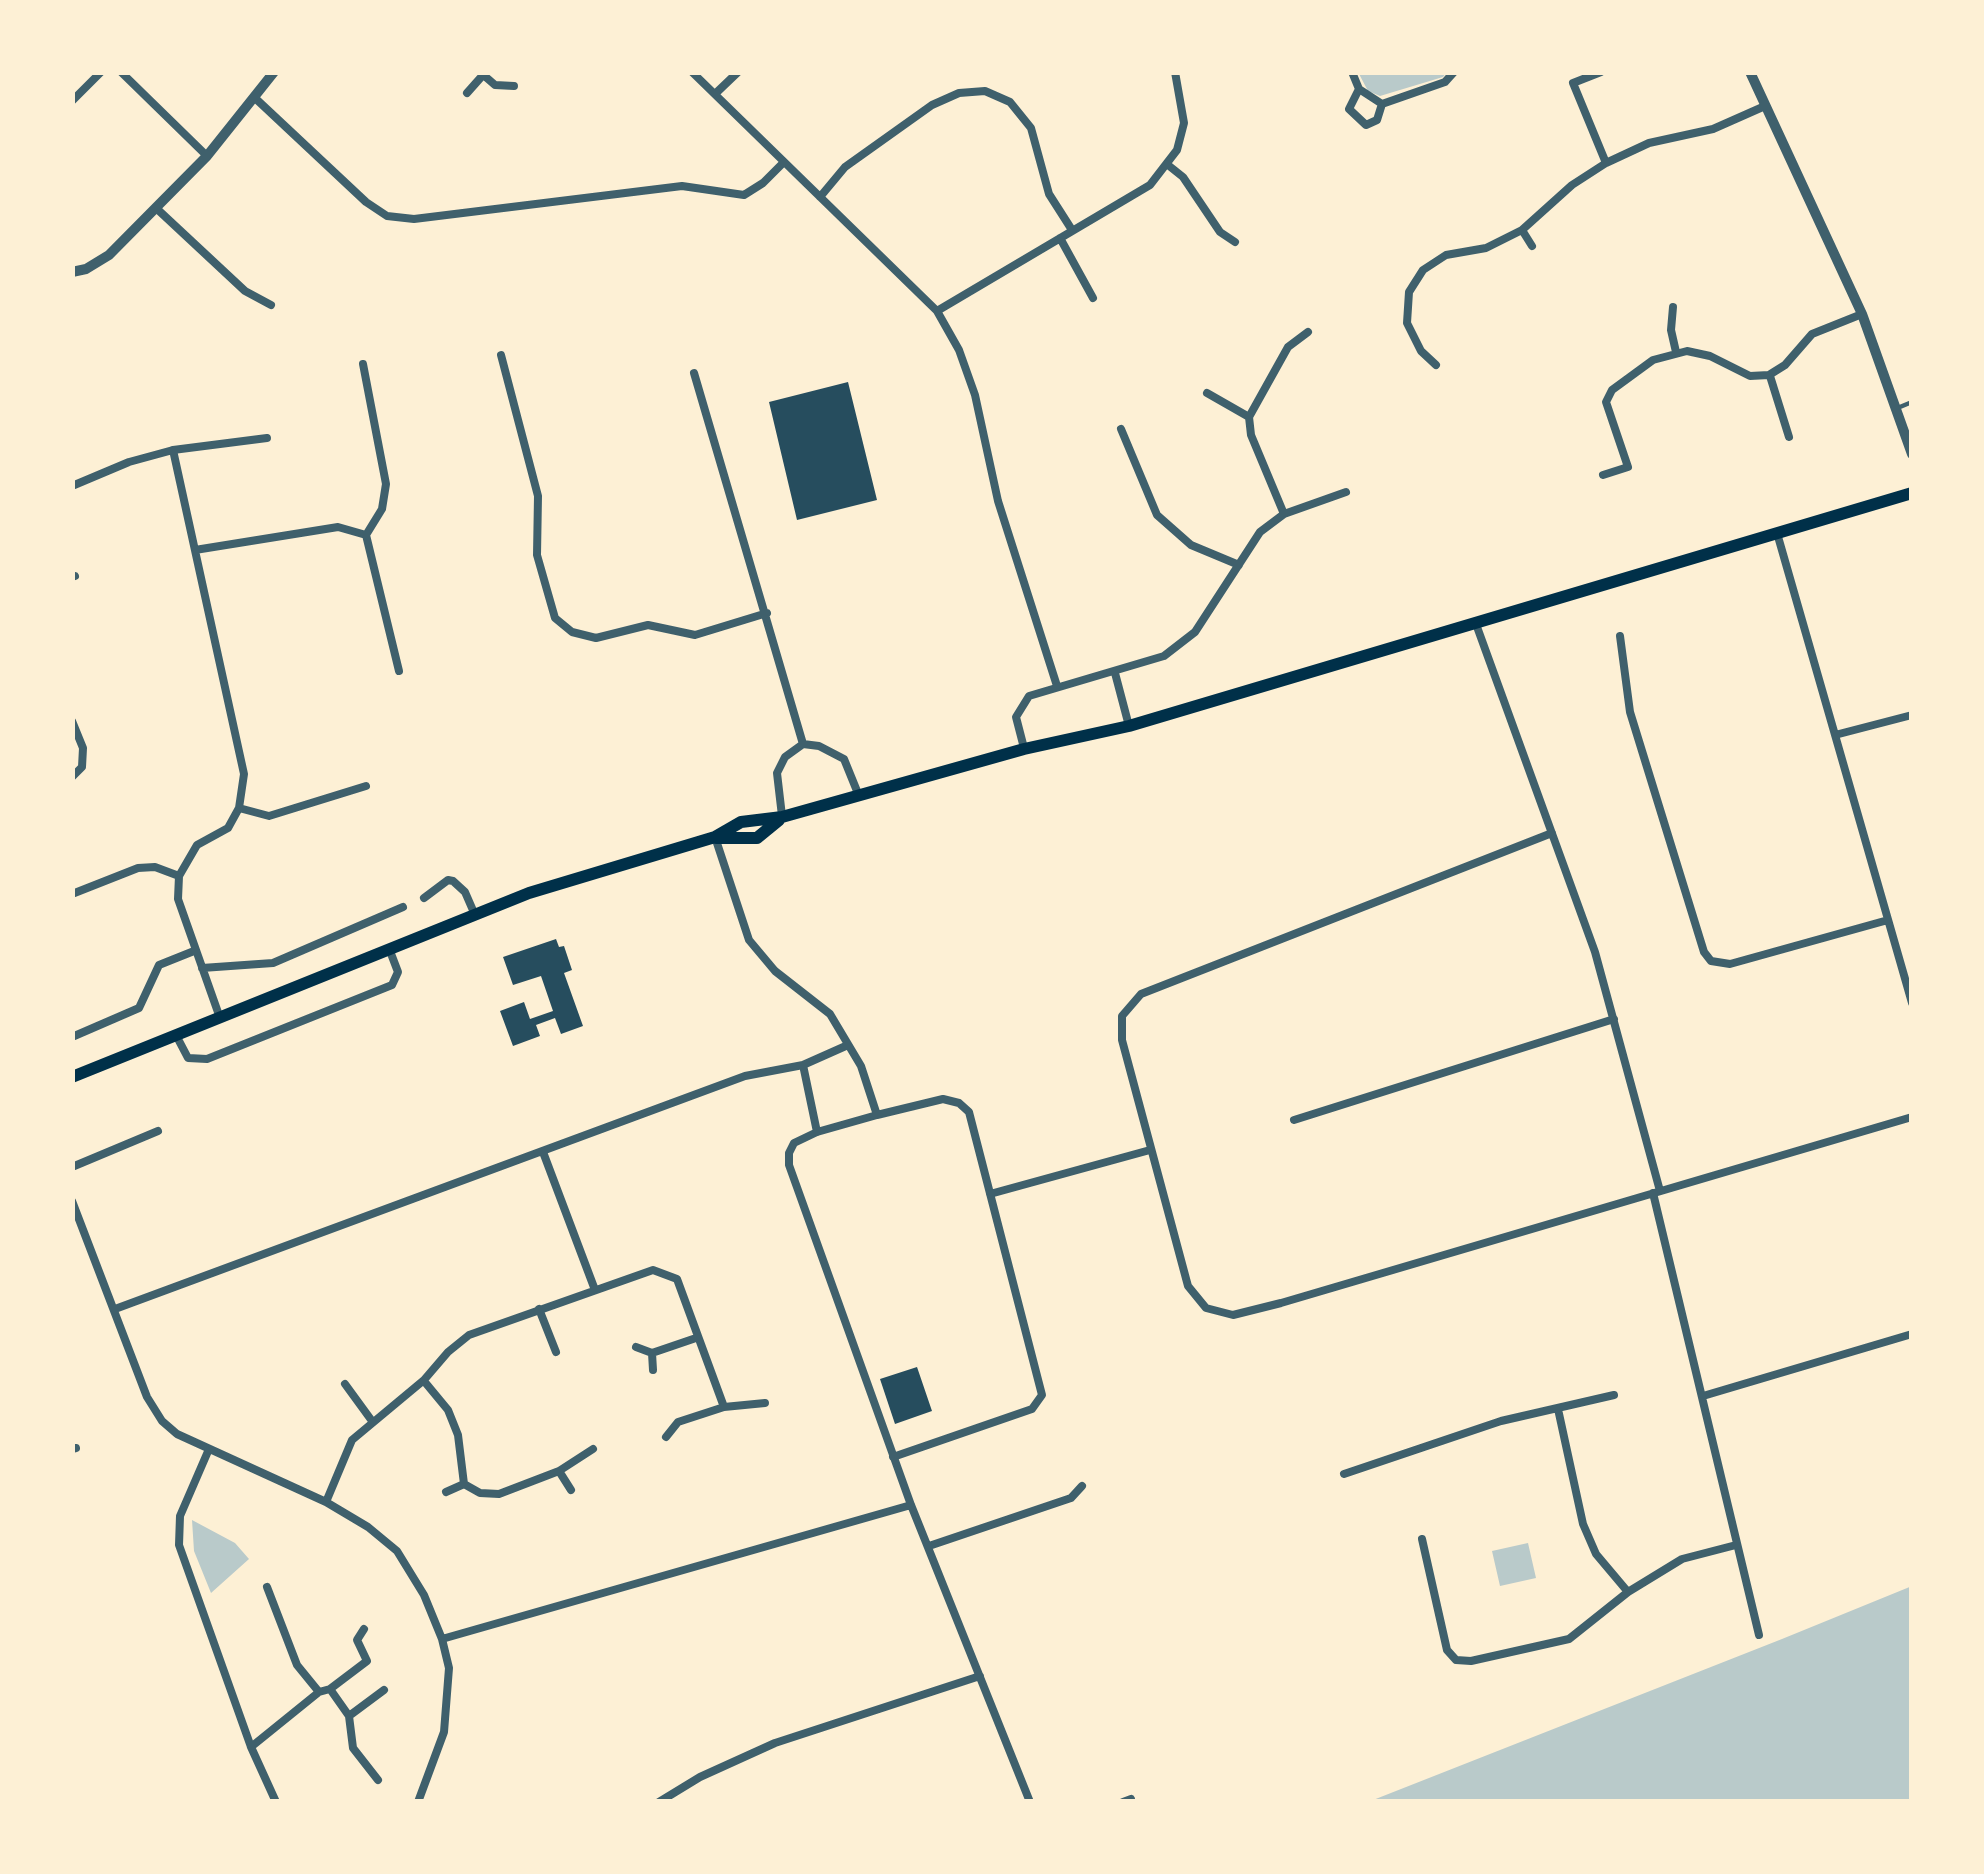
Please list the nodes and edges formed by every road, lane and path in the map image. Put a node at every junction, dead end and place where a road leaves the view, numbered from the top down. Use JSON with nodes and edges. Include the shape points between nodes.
{"nodes":[{"id":1,"x":101,"y":72,"type":"edge"},
{"id":2,"x":121,"y":72,"type":"edge"},
{"id":3,"x":274,"y":72,"type":"edge"},
{"id":4,"x":692,"y":72,"type":"edge"},
{"id":5,"x":738,"y":72,"type":"edge"},
{"id":6,"x":1175,"y":72,"type":"edge"},
{"id":7,"x":1352,"y":72,"type":"edge"},
{"id":8,"x":1454,"y":72,"type":"edge"},
{"id":9,"x":1601,"y":72,"type":"edge"},
{"id":10,"x":1750,"y":72,"type":"edge"},
{"id":11,"x":482,"y":74,"type":"edge"},
{"id":12,"x":514,"y":86,"type":"dead end"},
{"id":13,"x":1359,"y":89,"type":"junction"},
{"id":14,"x":467,"y":93,"type":"dead end"},
{"id":15,"x":715,"y":94,"type":"junction"},
{"id":16,"x":255,"y":98,"type":"junction"},
{"id":17,"x":72,"y":101,"type":"edge"},
{"id":18,"x":1382,"y":104,"type":"junction"},
{"id":19,"x":1765,"y":106,"type":"junction"},
{"id":20,"x":207,"y":156,"type":"junction"},
{"id":21,"x":784,"y":162,"type":"junction"},
{"id":22,"x":1606,"y":163,"type":"junction"},
{"id":23,"x":1168,"y":165,"type":"junction"},
{"id":24,"x":820,"y":197,"type":"junction"},
{"id":25,"x":156,"y":208,"type":"junction"},
{"id":26,"x":1072,"y":230,"type":"junction"},
{"id":27,"x":1522,"y":230,"type":"junction"},
{"id":28,"x":1060,"y":238,"type":"junction"},
{"id":29,"x":1235,"y":242,"type":"dead end"},
{"id":30,"x":1532,"y":246,"type":"dead end"},
{"id":31,"x":72,"y":272,"type":"edge"},
{"id":32,"x":1093,"y":298,"type":"dead end"},
{"id":33,"x":271,"y":305,"type":"dead end"},
{"id":34,"x":1673,"y":307,"type":"dead end"},
{"id":35,"x":937,"y":311,"type":"junction"},
{"id":36,"x":1862,"y":314,"type":"junction"},
{"id":37,"x":1308,"y":332,"type":"dead end"},
{"id":38,"x":1676,"y":352,"type":"junction"},
{"id":39,"x":501,"y":355,"type":"dead end"},
{"id":40,"x":363,"y":364,"type":"dead end"},
{"id":41,"x":1436,"y":365,"type":"dead end"},
{"id":42,"x":694,"y":374,"type":"dead end"},
{"id":43,"x":1769,"y":375,"type":"junction"},
{"id":44,"x":1207,"y":393,"type":"dead end"},
{"id":45,"x":1912,"y":402,"type":"edge"},
{"id":46,"x":1895,"y":409,"type":"junction"},
{"id":47,"x":1249,"y":417,"type":"junction"},
{"id":48,"x":1121,"y":429,"type":"dead end"},
{"id":49,"x":1789,"y":437,"type":"dead end"},
{"id":50,"x":267,"y":438,"type":"dead end"},
{"id":51,"x":173,"y":450,"type":"junction"},
{"id":52,"x":1912,"y":454,"type":"edge"},
{"id":53,"x":1603,"y":475,"type":"dead end"},
{"id":54,"x":72,"y":486,"type":"edge"},
{"id":55,"x":1346,"y":492,"type":"dead end"},
{"id":56,"x":1912,"y":493,"type":"edge"},
{"id":57,"x":1284,"y":514,"type":"junction"},
{"id":58,"x":1777,"y":532,"type":"junction"},
{"id":59,"x":366,"y":535,"type":"junction"},
{"id":60,"x":195,"y":550,"type":"junction"},
{"id":61,"x":1239,"y":565,"type":"junction"},
{"id":62,"x":767,"y":614,"type":"junction"},
{"id":63,"x":1475,"y":623,"type":"junction"},
{"id":64,"x":1620,"y":636,"type":"dead end"},
{"id":65,"x":399,"y":671,"type":"dead end"},
{"id":66,"x":1115,"y":673,"type":"junction"},
{"id":67,"x":1057,"y":686,"type":"junction"},
{"id":68,"x":1912,"y":715,"type":"edge"},
{"id":69,"x":72,"y":721,"type":"edge"},
{"id":70,"x":1129,"y":726,"type":"junction"},
{"id":71,"x":1835,"y":735,"type":"junction"},
{"id":72,"x":803,"y":744,"type":"junction"},
{"id":73,"x":1024,"y":749,"type":"junction"},
{"id":74,"x":72,"y":777,"type":"edge"},
{"id":75,"x":366,"y":786,"type":"dead end"},
{"id":76,"x":860,"y":796,"type":"junction"},
{"id":77,"x":239,"y":808,"type":"junction"},
{"id":78,"x":782,"y":817,"type":"junction"},
{"id":79,"x":1552,"y":833,"type":"junction"},
{"id":80,"x":715,"y":838,"type":"junction"},
{"id":81,"x":179,"y":876,"type":"junction"},
{"id":82,"x":72,"y":894,"type":"edge"},
{"id":83,"x":424,"y":898,"type":"dead end"},
{"id":84,"x":404,"y":907,"type":"dead end"},
{"id":85,"x":475,"y":915,"type":"junction"},
{"id":86,"x":1888,"y":920,"type":"junction"},
{"id":87,"x":194,"y":951,"type":"junction"},
{"id":88,"x":390,"y":951,"type":"junction"},
{"id":89,"x":202,"y":968,"type":"junction"},
{"id":90,"x":1912,"y":1003,"type":"edge"},
{"id":91,"x":220,"y":1018,"type":"junction"},
{"id":92,"x":1614,"y":1019,"type":"junction"},
{"id":93,"x":72,"y":1037,"type":"edge"},
{"id":94,"x":177,"y":1037,"type":"junction"},
{"id":95,"x":848,"y":1045,"type":"junction"},
{"id":96,"x":802,"y":1065,"type":"junction"},
{"id":97,"x":72,"y":1077,"type":"edge"},
{"id":98,"x":877,"y":1115,"type":"junction"},
{"id":99,"x":1912,"y":1117,"type":"edge"},
{"id":100,"x":1294,"y":1120,"type":"dead end"},
{"id":101,"x":158,"y":1131,"type":"dead end"},
{"id":102,"x":817,"y":1132,"type":"junction"},
{"id":103,"x":1150,"y":1150,"type":"junction"},
{"id":104,"x":543,"y":1152,"type":"junction"},
{"id":105,"x":72,"y":1167,"type":"edge"},
{"id":106,"x":1656,"y":1192,"type":"junction"},
{"id":107,"x":990,"y":1194,"type":"junction"},
{"id":108,"x":72,"y":1201,"type":"edge"},
{"id":109,"x":595,"y":1290,"type":"junction"},
{"id":110,"x":539,"y":1309,"type":"junction"},
{"id":111,"x":115,"y":1310,"type":"junction"},
{"id":112,"x":1912,"y":1334,"type":"edge"},
{"id":113,"x":696,"y":1338,"type":"junction"},
{"id":114,"x":636,"y":1347,"type":"dead end"},
{"id":115,"x":556,"y":1352,"type":"dead end"},
{"id":116,"x":652,"y":1353,"type":"junction"},
{"id":117,"x":653,"y":1370,"type":"dead end"},
{"id":118,"x":424,"y":1380,"type":"junction"},
{"id":119,"x":344,"y":1384,"type":"dead end"},
{"id":120,"x":1614,"y":1395,"type":"dead end"},
{"id":121,"x":1703,"y":1396,"type":"junction"},
{"id":122,"x":765,"y":1403,"type":"dead end"},
{"id":123,"x":724,"y":1407,"type":"junction"},
{"id":124,"x":1558,"y":1408,"type":"junction"},
{"id":125,"x":373,"y":1421,"type":"junction"},
{"id":126,"x":665,"y":1436,"type":"dead end"},
{"id":127,"x":209,"y":1449,"type":"junction"},
{"id":128,"x":593,"y":1449,"type":"dead end"},
{"id":129,"x":893,"y":1457,"type":"junction"},
{"id":130,"x":559,"y":1471,"type":"junction"},
{"id":131,"x":1344,"y":1474,"type":"dead end"},
{"id":132,"x":464,"y":1484,"type":"junction"},
{"id":133,"x":1082,"y":1486,"type":"dead end"},
{"id":134,"x":571,"y":1490,"type":"dead end"},
{"id":135,"x":446,"y":1492,"type":"dead end"},
{"id":136,"x":326,"y":1502,"type":"junction"},
{"id":137,"x":911,"y":1505,"type":"junction"},
{"id":138,"x":1422,"y":1539,"type":"dead end"},
{"id":139,"x":1736,"y":1545,"type":"junction"},
{"id":140,"x":929,"y":1546,"type":"junction"},
{"id":141,"x":267,"y":1588,"type":"dead end"},
{"id":142,"x":1628,"y":1592,"type":"junction"},
{"id":143,"x":364,"y":1629,"type":"dead end"},
{"id":144,"x":1759,"y":1635,"type":"dead end"},
{"id":145,"x":442,"y":1639,"type":"junction"},
{"id":146,"x":981,"y":1676,"type":"junction"},
{"id":147,"x":330,"y":1689,"type":"junction"},
{"id":148,"x":384,"y":1690,"type":"dead end"},
{"id":149,"x":319,"y":1692,"type":"junction"},
{"id":150,"x":349,"y":1716,"type":"junction"},
{"id":151,"x":251,"y":1747,"type":"junction"},
{"id":152,"x":378,"y":1780,"type":"dead end"},
{"id":153,"x":276,"y":1802,"type":"edge"},
{"id":154,"x":418,"y":1802,"type":"edge"},
{"id":155,"x":658,"y":1802,"type":"edge"},
{"id":156,"x":1030,"y":1802,"type":"edge"}],
"edges":[{"from":1,"to":17,"type":"street"},
{"from":2,"to":20,"type":"street"},
{"from":3,"to":16,"type":"street"},
{"from":4,"to":15,"type":"street"},
{"from":5,"to":15,"type":"street"},
{"from":6,"to":23,"type":"street","via":[[1184,123]]},
{"from":7,"to":13,"type":"street"},
{"from":8,"to":18,"type":"street"},
{"from":9,"to":22,"type":"street","via":[[1573,83]]},
{"from":10,"to":19,"type":"street"},
{"from":11,"to":12,"type":"street","via":[[495,86]]},
{"from":11,"to":14,"type":"street"},
{"from":13,"to":18,"type":"street"},
{"from":13,"to":18,"type":"street","via":[[1349,109],[1366,125]]},
{"from":15,"to":21,"type":"street"},
{"from":16,"to":20,"type":"street"},
{"from":16,"to":21,"type":"street","via":[[366,202],[414,220],[682,186],[744,194]]},
{"from":19,"to":22,"type":"street"},
{"from":19,"to":36,"type":"street"},
{"from":20,"to":25,"type":"street"},
{"from":21,"to":24,"type":"street"},
{"from":22,"to":27,"type":"street"},
{"from":23,"to":26,"type":"street","via":[[1150,185]]},
{"from":23,"to":29,"type":"street"},
{"from":24,"to":26,"type":"street","via":[[845,167],[932,105],[986,91],[1010,102],[1031,128],[1049,194]]},
{"from":24,"to":35,"type":"street"},
{"from":25,"to":31,"type":"street","via":[[109,255]]},
{"from":25,"to":33,"type":"street","via":[[245,291]]},
{"from":26,"to":28,"type":"street"},
{"from":27,"to":30,"type":"street"},
{"from":27,"to":41,"type":"street","via":[[1423,270],[1409,292],[1407,323]]},
{"from":28,"to":32,"type":"street"},
{"from":28,"to":35,"type":"street"},
{"from":34,"to":38,"type":"street"},
{"from":35,"to":67,"type":"street","via":[[975,395],[998,501]]},
{"from":36,"to":43,"type":"street","via":[[1812,334]]},
{"from":36,"to":46,"type":"street"},
{"from":37,"to":47,"type":"street","via":[[1288,347]]},
{"from":38,"to":43,"type":"street"},
{"from":38,"to":53,"type":"street","via":[[1612,390],[1608,417],[1628,467]]},
{"from":39,"to":62,"type":"street","via":[[538,496],[537,555],[555,619],[596,638],[648,625],[695,635]]},
{"from":40,"to":59,"type":"street","via":[[386,484]]},
{"from":42,"to":62,"type":"street"},
{"from":43,"to":49,"type":"street"},
{"from":44,"to":47,"type":"street"},
{"from":45,"to":46,"type":"lane"},
{"from":46,"to":52,"type":"street"},
{"from":47,"to":57,"type":"street"},
{"from":48,"to":61,"type":"street","via":[[1157,515],[1191,545]]},
{"from":50,"to":51,"type":"street"},
{"from":51,"to":54,"type":"street"},
{"from":51,"to":60,"type":"street"},
{"from":55,"to":57,"type":"street"},
{"from":56,"to":58,"type":"main road"},
{"from":57,"to":61,"type":"street","via":[[1260,532]]},
{"from":58,"to":63,"type":"main road"},
{"from":58,"to":71,"type":"street"},
{"from":59,"to":60,"type":"street","via":[[338,527]]},
{"from":59,"to":65,"type":"street"},
{"from":60,"to":77,"type":"street","via":[[244,774]]},
{"from":61,"to":66,"type":"street","via":[[1195,632],[1164,656]]},
{"from":62,"to":72,"type":"street"},
{"from":63,"to":70,"type":"main road"},
{"from":63,"to":79,"type":"street"},
{"from":64,"to":86,"type":"street","via":[[1630,712],[1711,962],[1730,964]]},
{"from":66,"to":67,"type":"street"},
{"from":66,"to":70,"type":"street"},
{"from":67,"to":73,"type":"street","via":[[1029,696],[1016,717]]},
{"from":68,"to":71,"type":"street"},
{"from":69,"to":74,"type":"street","via":[[83,748]]},
{"from":70,"to":73,"type":"main road"},
{"from":71,"to":86,"type":"street"},
{"from":72,"to":76,"type":"street","via":[[844,759]]},
{"from":72,"to":78,"type":"street","via":[[777,773]]},
{"from":73,"to":76,"type":"main road"},
{"from":75,"to":77,"type":"street","via":[[268,816]]},
{"from":76,"to":78,"type":"main road"},
{"from":77,"to":81,"type":"street","via":[[228,828],[197,845]]},
{"from":78,"to":80,"type":"main road","via":[[757,838]]},
{"from":79,"to":92,"type":"street"},
{"from":79,"to":103,"type":"street","via":[[1141,994],[1122,1016],[1122,1040]]},
{"from":80,"to":85,"type":"main road"},
{"from":80,"to":95,"type":"street","via":[[748,940],[830,1014]]},
{"from":81,"to":82,"type":"street","via":[[138,868]]},
{"from":81,"to":87,"type":"street"},
{"from":83,"to":85,"type":"street","via":[[453,881]]},
{"from":84,"to":89,"type":"street","via":[[273,963]]},
{"from":85,"to":88,"type":"main road"},
{"from":86,"to":90,"type":"street"},
{"from":87,"to":89,"type":"street"},
{"from":87,"to":93,"type":"street","via":[[159,965],[139,1008]]},
{"from":88,"to":91,"type":"main road"},
{"from":88,"to":94,"type":"street","via":[[398,972],[392,985],[207,1059],[188,1058]]},
{"from":89,"to":91,"type":"street"},
{"from":91,"to":94,"type":"main road"},
{"from":92,"to":100,"type":"street"},
{"from":92,"to":106,"type":"street"},
{"from":94,"to":97,"type":"main road"},
{"from":95,"to":96,"type":"street"},
{"from":95,"to":98,"type":"street"},
{"from":96,"to":102,"type":"street"},
{"from":96,"to":104,"type":"street","via":[[745,1076]]},
{"from":98,"to":102,"type":"street"},
{"from":98,"to":107,"type":"street","via":[[958,1103],[969,1112]]},
{"from":99,"to":106,"type":"street"},
{"from":101,"to":105,"type":"street"},
{"from":102,"to":129,"type":"street","via":[[794,1143],[789,1165]]},
{"from":103,"to":106,"type":"street","via":[[1188,1286],[1206,1308],[1233,1316]]},
{"from":103,"to":107,"type":"street"},
{"from":104,"to":109,"type":"street"},
{"from":104,"to":111,"type":"street"},
{"from":106,"to":121,"type":"street"},
{"from":107,"to":129,"type":"street","via":[[1042,1395],[1032,1409]]},
{"from":108,"to":111,"type":"street"},
{"from":109,"to":110,"type":"street"},
{"from":109,"to":113,"type":"street","via":[[666,1272],[677,1279]]},
{"from":110,"to":115,"type":"street"},
{"from":110,"to":118,"type":"street","via":[[470,1335]]},
{"from":111,"to":127,"type":"street","via":[[156,1412],[177,1434]]},
{"from":112,"to":121,"type":"street"},
{"from":113,"to":116,"type":"street"},
{"from":113,"to":123,"type":"street"},
{"from":114,"to":116,"type":"street"},
{"from":116,"to":117,"type":"street"},
{"from":118,"to":125,"type":"street"},
{"from":118,"to":132,"type":"street","via":[[458,1435]]},
{"from":119,"to":125,"type":"street"},
{"from":120,"to":124,"type":"street"},
{"from":121,"to":139,"type":"street"},
{"from":122,"to":123,"type":"street"},
{"from":123,"to":126,"type":"street","via":[[679,1422]]},
{"from":124,"to":131,"type":"street"},
{"from":124,"to":142,"type":"street","via":[[1583,1524]]},
{"from":125,"to":136,"type":"street","via":[[352,1440]]},
{"from":127,"to":136,"type":"street"},
{"from":127,"to":151,"type":"street","via":[[180,1516],[179,1545]]},
{"from":128,"to":130,"type":"street"},
{"from":129,"to":137,"type":"street"},
{"from":130,"to":132,"type":"street","via":[[499,1494]]},
{"from":130,"to":134,"type":"street"},
{"from":132,"to":135,"type":"street"},
{"from":133,"to":140,"type":"street","via":[[1071,1498]]},
{"from":136,"to":145,"type":"street","via":[[397,1552]]},
{"from":137,"to":140,"type":"street"},
{"from":137,"to":145,"type":"street"},
{"from":138,"to":142,"type":"street","via":[[1447,1651],[1456,1660],[1569,1639]]},
{"from":139,"to":142,"type":"street","via":[[1682,1559]]},
{"from":139,"to":144,"type":"street"},
{"from":140,"to":146,"type":"street"},
{"from":141,"to":149,"type":"street","via":[[297,1665]]},
{"from":143,"to":147,"type":"street","via":[[357,1640],[367,1661]]},
{"from":145,"to":154,"type":"street","via":[[449,1668],[443,1732]]},
{"from":146,"to":155,"type":"street","via":[[775,1743]]},
{"from":146,"to":156,"type":"street"},
{"from":147,"to":149,"type":"street"},
{"from":147,"to":150,"type":"street"},
{"from":148,"to":150,"type":"street"},
{"from":149,"to":151,"type":"street"},
{"from":150,"to":152,"type":"street","via":[[353,1748]]},
{"from":151,"to":153,"type":"street"}]}
